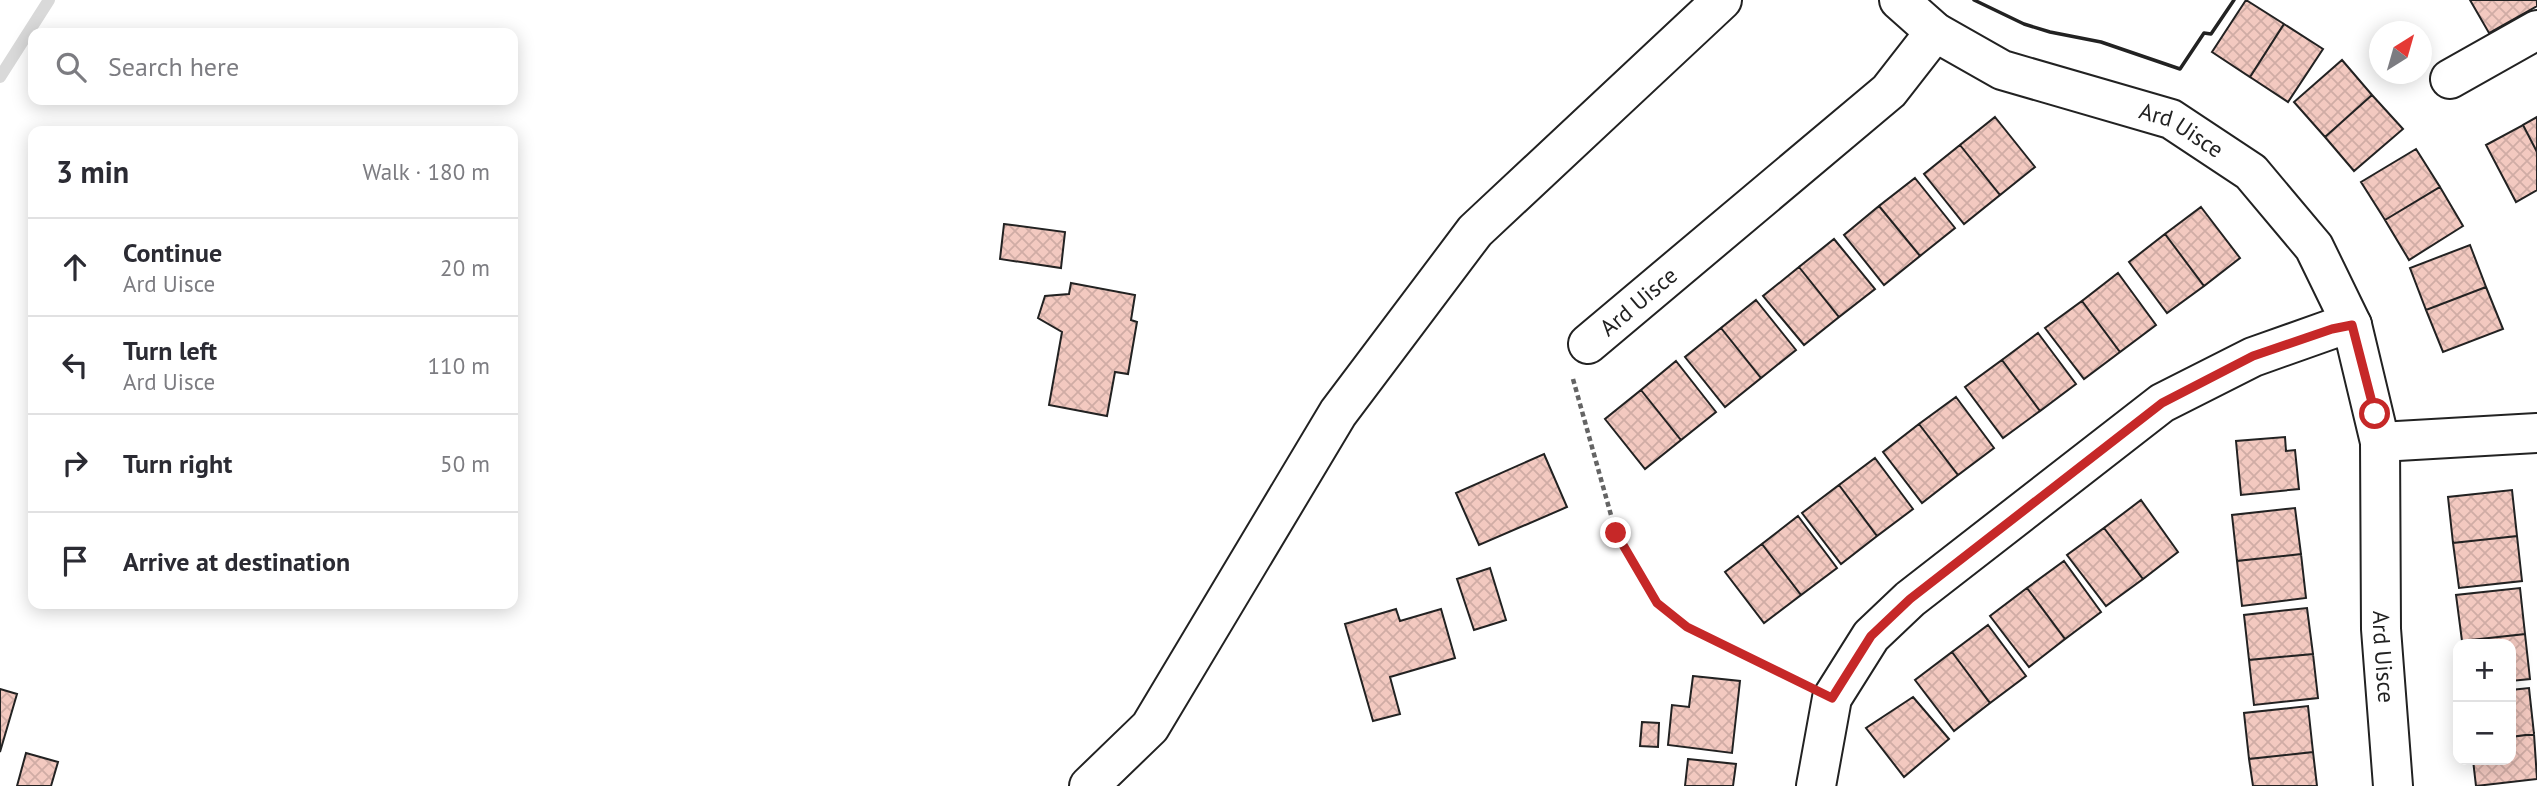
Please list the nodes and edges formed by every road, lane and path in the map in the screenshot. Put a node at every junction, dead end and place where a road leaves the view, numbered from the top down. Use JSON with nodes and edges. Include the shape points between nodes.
{"nodes":[{"id":1,"x":1722,"y":0,"type":"edge"},
{"id":2,"x":1899,"y":0,"type":"edge"},
{"id":3,"x":2537,"y":30,"type":"edge"},
{"id":4,"x":1935,"y":32,"type":"junction"},
{"id":5,"x":2450,"y":79,"type":"dead end"},
{"id":6,"x":2352,"y":325,"type":"junction"},
{"id":7,"x":1588,"y":344,"type":"joint"},
{"id":8,"x":2537,"y":433,"type":"edge"},
{"id":9,"x":2380,"y":442,"type":"junction"},
{"id":10,"x":1832,"y":698,"type":"junction"},
{"id":11,"x":1089,"y":786,"type":"edge"},
{"id":12,"x":1816,"y":786,"type":"edge"},
{"id":13,"x":2393,"y":786,"type":"edge"}],
"edges":[{"from":1,"to":11,"type":"street","via":[[1475,232],[1338,413],[1150,727]]},
{"from":2,"to":4,"type":"street","name":"Ard Uisce"},
{"from":3,"to":5,"type":"street"},
{"from":4,"to":6,"type":"street","name":"Ard Uisce","via":[[2002,69],[2171,119],[2251,172],[2314,247]]},
{"from":4,"to":7,"type":"street","name":"Ard Uisce","via":[[1889,91]]},
{"from":6,"to":9,"type":"street","name":"Ard Uisce"},
{"from":6,"to":10,"type":"street","via":[[2253,356],[2162,403],[1910,599],[1871,636]]},
{"from":7,"to":10,"type":"path","via":[[1572,377],[1616,533],[1657,603],[1687,627]]},
{"from":8,"to":9,"type":"street"},
{"from":9,"to":13,"type":"street","name":"Ard Uisce","via":[[2381,629]]},
{"from":10,"to":12,"type":"street"}]}
